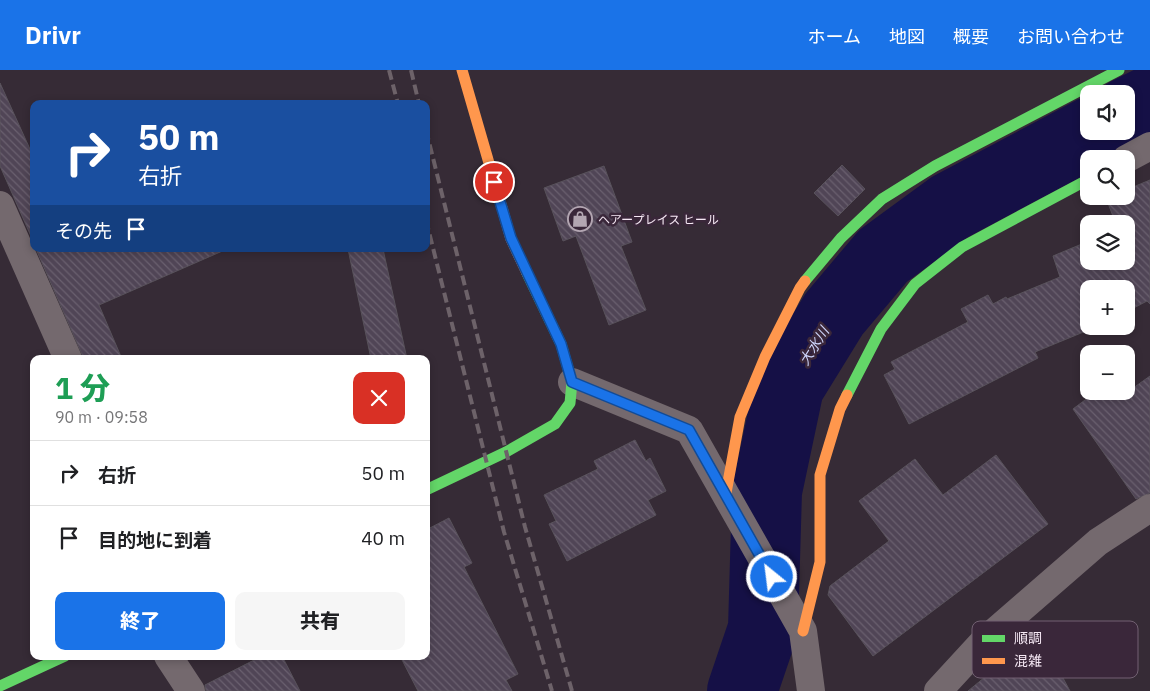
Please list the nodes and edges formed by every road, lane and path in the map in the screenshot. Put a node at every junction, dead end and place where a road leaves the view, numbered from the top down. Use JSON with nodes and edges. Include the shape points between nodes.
{"nodes":[{"id":1,"x":462,"y":70,"type":"edge"},
{"id":2,"x":1119,"y":70,"type":"edge"},
{"id":3,"x":1150,"y":146,"type":"edge"},
{"id":4,"x":1135,"y":154,"type":"edge"},
{"id":5,"x":1080,"y":184,"type":"edge"},
{"id":6,"x":0,"y":204,"type":"edge"},
{"id":7,"x":66,"y":355,"type":"edge"},
{"id":8,"x":572,"y":382,"type":"junction"},
{"id":9,"x":430,"y":488,"type":"edge"},
{"id":10,"x":730,"y":501,"type":"junction"},
{"id":11,"x":1150,"y":508,"type":"edge"},
{"id":12,"x":797,"y":621,"type":"junction"},
{"id":13,"x":1007,"y":621,"type":"edge"},
{"id":14,"x":972,"y":654,"type":"edge"},
{"id":15,"x":56,"y":660,"type":"edge"},
{"id":16,"x":171,"y":660,"type":"edge"},
{"id":17,"x":0,"y":686,"type":"edge"},
{"id":18,"x":190,"y":691,"type":"edge"},
{"id":19,"x":811,"y":691,"type":"edge"},
{"id":20,"x":938,"y":691,"type":"edge"}],
"edges":[{"from":1,"to":8,"type":"street","via":[[511,238],[561,344]]},
{"from":2,"to":10,"type":"street","via":[[935,166],[882,200],[841,238],[800,288],[765,357],[740,417]]},
{"from":3,"to":4,"type":"street"},
{"from":5,"to":12,"type":"street","via":[[962,247],[915,284],[881,329],[840,409],[820,475],[820,562]]},
{"from":6,"to":7,"type":"street"},
{"from":8,"to":9,"type":"street","via":[[570,403],[555,424],[506,452]]},
{"from":8,"to":10,"type":"street","via":[[689,430]]},
{"from":10,"to":12,"type":"street"},
{"from":11,"to":13,"type":"street","via":[[1098,542]]},
{"from":12,"to":19,"type":"street"},
{"from":14,"to":20,"type":"street"},
{"from":15,"to":17,"type":"street"},
{"from":16,"to":18,"type":"street"}]}
